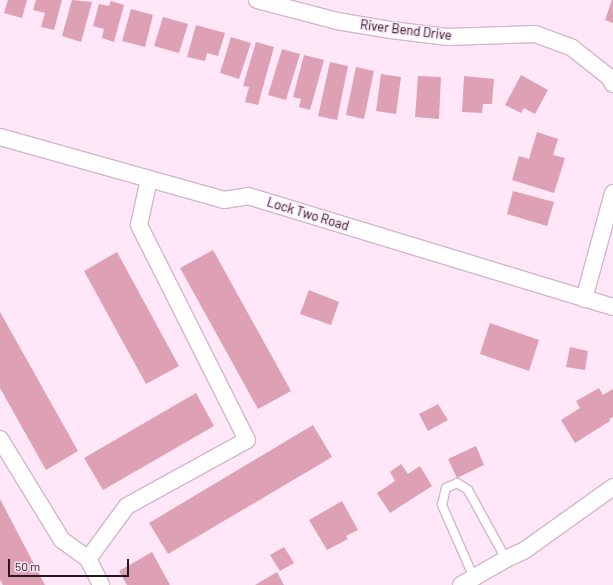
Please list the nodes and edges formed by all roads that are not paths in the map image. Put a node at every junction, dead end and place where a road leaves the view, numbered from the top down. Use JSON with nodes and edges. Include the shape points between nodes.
{"nodes":[{"id":1,"x":257,"y":0,"type":"edge"},
{"id":2,"x":278,"y":3,"type":"edge"},
{"id":3,"x":612,"y":78,"type":"edge"},
{"id":4,"x":0,"y":137,"type":"edge"},
{"id":5,"x":149,"y":179,"type":"junction"},
{"id":6,"x":613,"y":193,"type":"edge"},
{"id":7,"x":584,"y":299,"type":"junction"},
{"id":8,"x":613,"y":307,"type":"edge"},
{"id":9,"x":0,"y":439,"type":"edge"},
{"id":10,"x":613,"y":487,"type":"edge"},
{"id":11,"x":88,"y":559,"type":"junction"},
{"id":12,"x":506,"y":559,"type":"junction"},
{"id":13,"x":468,"y":582,"type":"edge"},
{"id":14,"x":101,"y":585,"type":"edge"}],
"edges":[{"from":1,"to":2,"type":"street","name":"River Bend Drive"},
{"from":2,"to":3,"type":"street","name":"River Bend Drive","via":[[337,21],[448,37],[535,34],[571,47]]},
{"from":4,"to":5,"type":"street","name":"Lock Two Road"},
{"from":5,"to":7,"type":"street","name":"Lock Two Road","via":[[224,200],[248,196]]},
{"from":5,"to":11,"type":"street","via":[[139,225],[247,440],[127,506]]},
{"from":6,"to":7,"type":"street"},
{"from":7,"to":8,"type":"street","name":"Lock Two Road"},
{"from":9,"to":11,"type":"street","via":[[62,540]]},
{"from":10,"to":12,"type":"street","via":[[525,550]]},
{"from":11,"to":14,"type":"street"},
{"from":12,"to":13,"type":"street"},
{"from":12,"to":13,"type":"lane","via":[[468,490],[457,483],[446,488],[442,505]]}]}
